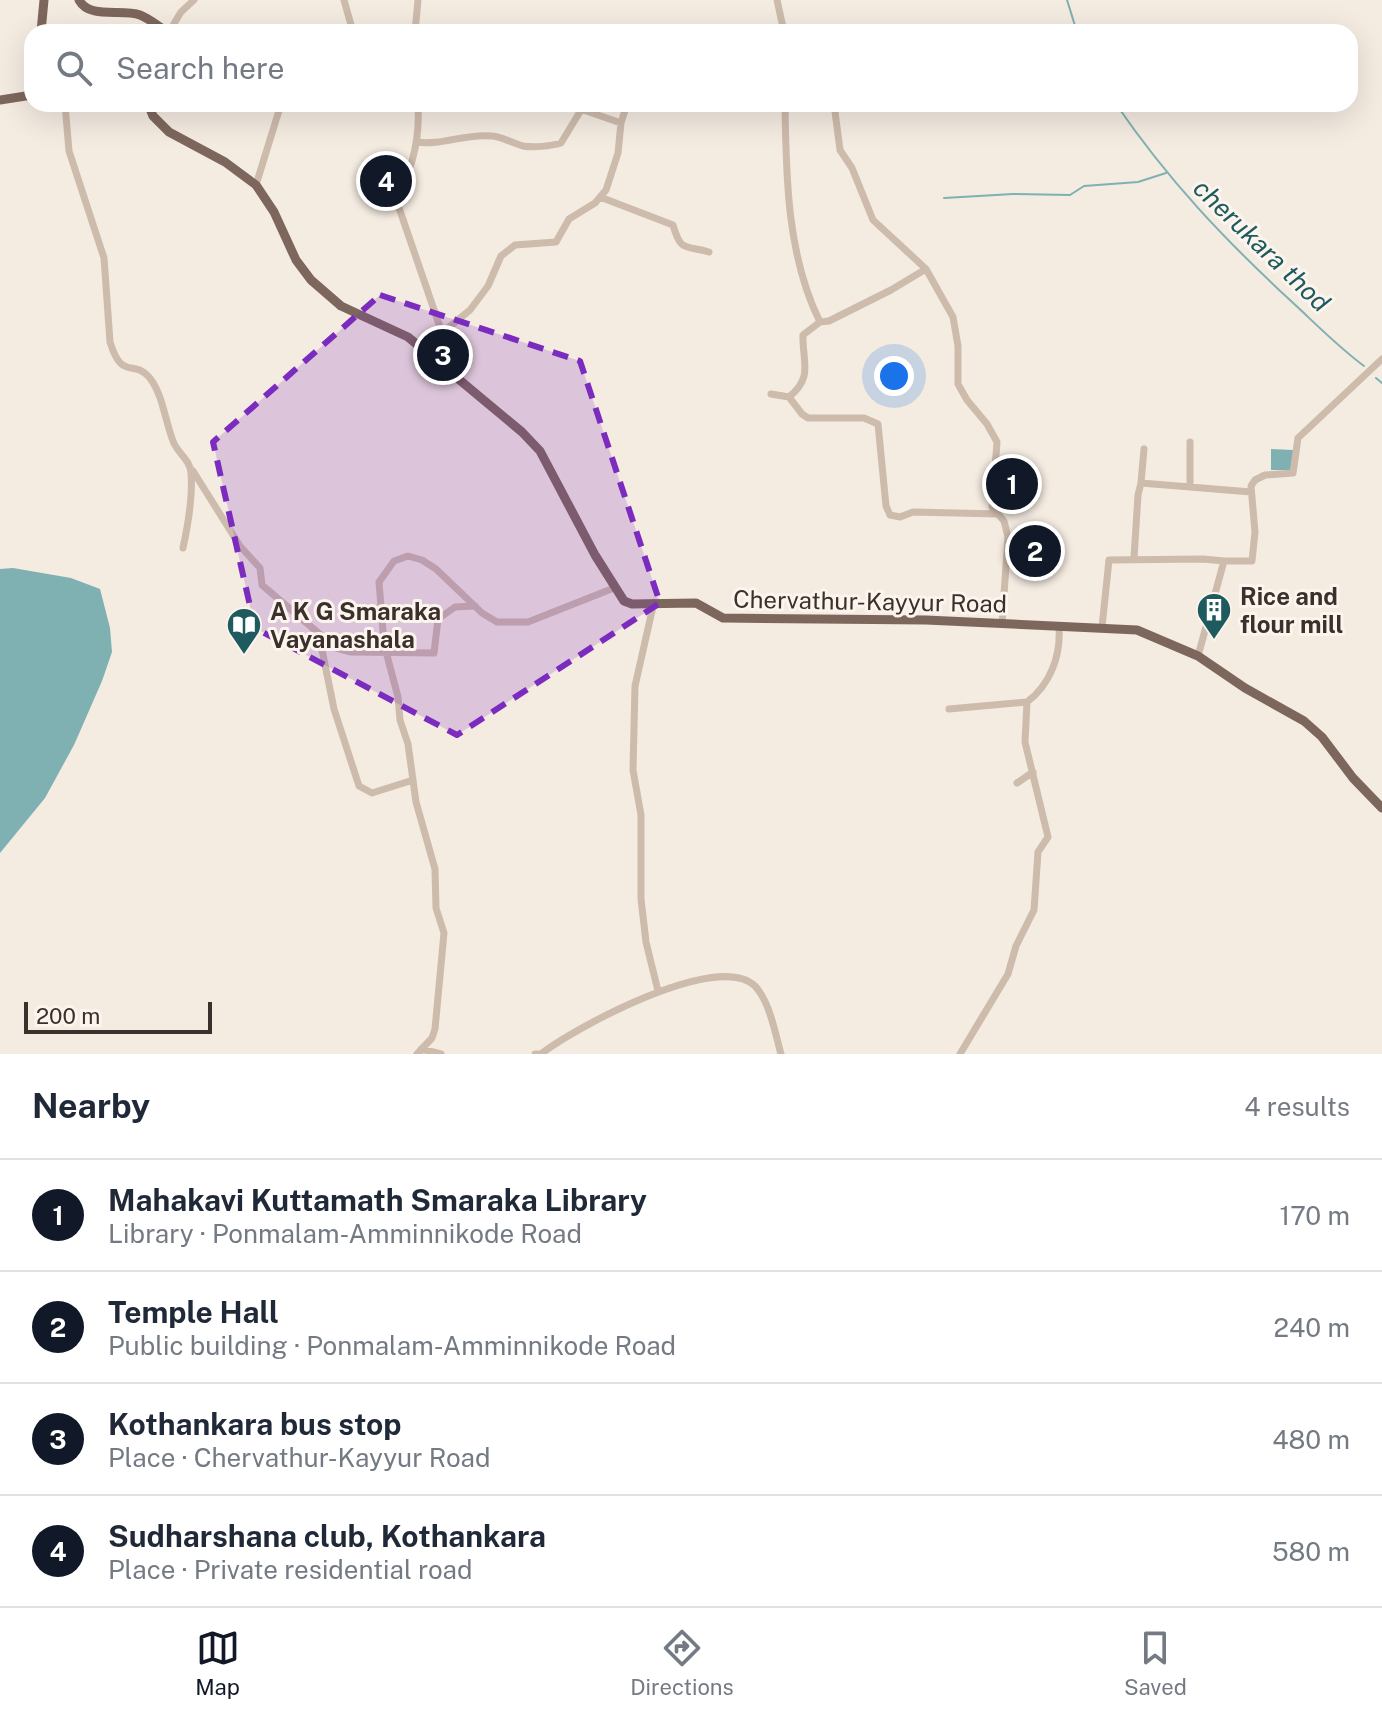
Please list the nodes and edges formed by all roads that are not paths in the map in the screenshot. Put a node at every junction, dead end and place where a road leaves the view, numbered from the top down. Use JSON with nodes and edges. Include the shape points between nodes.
{"nodes":[{"id":1,"x":44,"y":0,"type":"edge"},
{"id":2,"x":79,"y":0,"type":"edge"},
{"id":3,"x":194,"y":0,"type":"edge"},
{"id":4,"x":344,"y":0,"type":"edge"},
{"id":5,"x":418,"y":0,"type":"edge"},
{"id":6,"x":777,"y":0,"type":"edge"},
{"id":7,"x":40,"y":24,"type":"edge"},
{"id":8,"x":155,"y":24,"type":"edge"},
{"id":9,"x":173,"y":24,"type":"edge"},
{"id":10,"x":351,"y":24,"type":"edge"},
{"id":11,"x":416,"y":24,"type":"edge"},
{"id":12,"x":782,"y":24,"type":"edge"},
{"id":13,"x":24,"y":96,"type":"edge"},
{"id":14,"x":0,"y":100,"type":"edge"},
{"id":15,"x":66,"y":112,"type":"edge"},
{"id":16,"x":151,"y":112,"type":"edge"},
{"id":17,"x":279,"y":112,"type":"edge"},
{"id":18,"x":418,"y":112,"type":"edge"},
{"id":19,"x":580,"y":112,"type":"edge"},
{"id":20,"x":587,"y":112,"type":"edge"},
{"id":21,"x":624,"y":112,"type":"edge"},
{"id":22,"x":785,"y":112,"type":"edge"},
{"id":23,"x":835,"y":112,"type":"edge"},
{"id":24,"x":621,"y":123,"type":"junction"},
{"id":25,"x":416,"y":142,"type":"junction"},
{"id":26,"x":256,"y":185,"type":"junction"},
{"id":27,"x":600,"y":197,"type":"junction"},
{"id":28,"x":709,"y":252,"type":"dead end"},
{"id":29,"x":926,"y":269,"type":"junction"},
{"id":30,"x":820,"y":322,"type":"junction"},
{"id":31,"x":442,"y":333,"type":"junction"},
{"id":32,"x":1382,"y":359,"type":"edge"},
{"id":33,"x":451,"y":371,"type":"junction"},
{"id":34,"x":771,"y":394,"type":"dead end"},
{"id":35,"x":789,"y":397,"type":"junction"},
{"id":36,"x":1190,"y":442,"type":"dead end"},
{"id":37,"x":1144,"y":449,"type":"dead end"},
{"id":38,"x":190,"y":465,"type":"junction"},
{"id":39,"x":1141,"y":483,"type":"junction"},
{"id":40,"x":1190,"y":487,"type":"junction"},
{"id":41,"x":1251,"y":492,"type":"junction"},
{"id":42,"x":998,"y":514,"type":"junction"},
{"id":43,"x":183,"y":548,"type":"dead end"},
{"id":44,"x":1134,"y":558,"type":"junction"},
{"id":45,"x":1224,"y":561,"type":"junction"},
{"id":46,"x":614,"y":588,"type":"junction"},
{"id":47,"x":654,"y":602,"type":"junction"},
{"id":48,"x":475,"y":606,"type":"junction"},
{"id":49,"x":1002,"y":623,"type":"junction"},
{"id":50,"x":1059,"y":627,"type":"junction"},
{"id":51,"x":1102,"y":627,"type":"junction"},
{"id":52,"x":319,"y":635,"type":"junction"},
{"id":53,"x":386,"y":652,"type":"junction"},
{"id":54,"x":1198,"y":656,"type":"junction"},
{"id":55,"x":1027,"y":702,"type":"junction"},
{"id":56,"x":949,"y":709,"type":"dead end"},
{"id":57,"x":1033,"y":772,"type":"junction"},
{"id":58,"x":413,"y":780,"type":"junction"},
{"id":59,"x":1017,"y":783,"type":"dead end"},
{"id":60,"x":1382,"y":808,"type":"edge"},
{"id":61,"x":658,"y":991,"type":"junction"},
{"id":62,"x":419,"y":1051,"type":"edge"},
{"id":63,"x":441,"y":1054,"type":"edge"},
{"id":64,"x":535,"y":1054,"type":"edge"},
{"id":65,"x":781,"y":1054,"type":"edge"},
{"id":66,"x":960,"y":1054,"type":"edge"}],
"edges":[{"from":1,"to":7,"type":"main road"},
{"from":2,"to":8,"type":"main road","via":[[90,10],[142,16]]},
{"from":3,"to":9,"type":"street"},
{"from":4,"to":10,"type":"street"},
{"from":5,"to":11,"type":"street"},
{"from":6,"to":12,"type":"street"},
{"from":13,"to":14,"type":"main road"},
{"from":15,"to":38,"type":"street","via":[[69,151],[104,258],[114,354],[124,367],[149,377],[173,444]]},
{"from":16,"to":26,"type":"main road","via":[[169,132]]},
{"from":17,"to":26,"type":"street"},
{"from":18,"to":25,"type":"street"},
{"from":19,"to":25,"type":"street","via":[[555,145],[523,146],[479,135]]},
{"from":20,"to":24,"type":"street"},
{"from":21,"to":24,"type":"street"},
{"from":22,"to":30,"type":"street","via":[[794,240]]},
{"from":23,"to":29,"type":"street","via":[[840,150],[873,220]]},
{"from":24,"to":27,"type":"street","via":[[616,162]]},
{"from":25,"to":31,"type":"street","via":[[411,166],[398,183],[397,202]]},
{"from":26,"to":33,"type":"main road","via":[[311,280],[341,306],[408,337]]},
{"from":27,"to":28,"type":"street","via":[[673,225],[684,248]]},
{"from":27,"to":31,"type":"street","via":[[569,219],[556,242],[515,245],[501,256],[470,310]]},
{"from":29,"to":30,"type":"street"},
{"from":29,"to":42,"type":"street","via":[[953,317],[958,384],[997,442],[992,507]]},
{"from":30,"to":35,"type":"street","via":[[803,335],[805,378]]},
{"from":31,"to":33,"type":"street"},
{"from":32,"to":41,"type":"street","via":[[1298,438],[1293,473],[1265,475],[1255,480]]},
{"from":33,"to":46,"type":"main road","via":[[540,451]]},
{"from":34,"to":35,"type":"street"},
{"from":35,"to":42,"type":"street","via":[[808,418],[864,418],[878,424],[890,515]]},
{"from":36,"to":40,"type":"street"},
{"from":37,"to":39,"type":"street"},
{"from":38,"to":43,"type":"street"},
{"from":38,"to":52,"type":"street","via":[[240,546],[260,568],[262,585]]},
{"from":39,"to":40,"type":"street"},
{"from":39,"to":44,"type":"street"},
{"from":40,"to":41,"type":"street"},
{"from":41,"to":45,"type":"street","via":[[1252,561]]},
{"from":42,"to":49,"type":"street","via":[[1008,537]]},
{"from":44,"to":45,"type":"street"},
{"from":44,"to":51,"type":"street","via":[[1109,560]]},
{"from":45,"to":54,"type":"street"},
{"from":46,"to":47,"type":"main road","name":"Chervathur-Kayyur Road","via":[[632,604]]},
{"from":46,"to":48,"type":"street","via":[[528,622],[497,622]]},
{"from":47,"to":49,"type":"main road","name":"Chervathur-Kayyur Road","via":[[696,603],[723,618]]},
{"from":47,"to":61,"type":"street","via":[[635,686],[633,770],[641,815],[641,899]]},
{"from":48,"to":53,"type":"street","via":[[455,607],[438,619],[434,653]]},
{"from":48,"to":53,"type":"street","via":[[422,560],[408,556],[394,561],[379,582]]},
{"from":49,"to":50,"type":"main road","name":"Chervathur-Kayyur Road"},
{"from":50,"to":51,"type":"main road","name":"Chervathur-Kayyur Road"},
{"from":50,"to":55,"type":"street","via":[[1054,665]]},
{"from":51,"to":54,"type":"main road","name":"Chervathur-Kayyur Road","via":[[1137,630]]},
{"from":52,"to":53,"type":"street","via":[[351,652]]},
{"from":52,"to":58,"type":"street","via":[[334,709],[359,786],[372,793]]},
{"from":53,"to":58,"type":"street"},
{"from":54,"to":60,"type":"main road","name":"Chervathur-Kayyur Road","via":[[1312,727]]},
{"from":55,"to":56,"type":"street"},
{"from":55,"to":57,"type":"street","via":[[1025,742]]},
{"from":57,"to":59,"type":"street"},
{"from":57,"to":66,"type":"street","via":[[1048,837],[1038,852],[1034,910],[1008,974]]},
{"from":58,"to":62,"type":"street","via":[[444,933],[435,1029]]},
{"from":61,"to":64,"type":"street"},
{"from":61,"to":65,"type":"street","via":[[720,977],[740,978],[755,986]]},
{"from":62,"to":63,"type":"street"}]}
